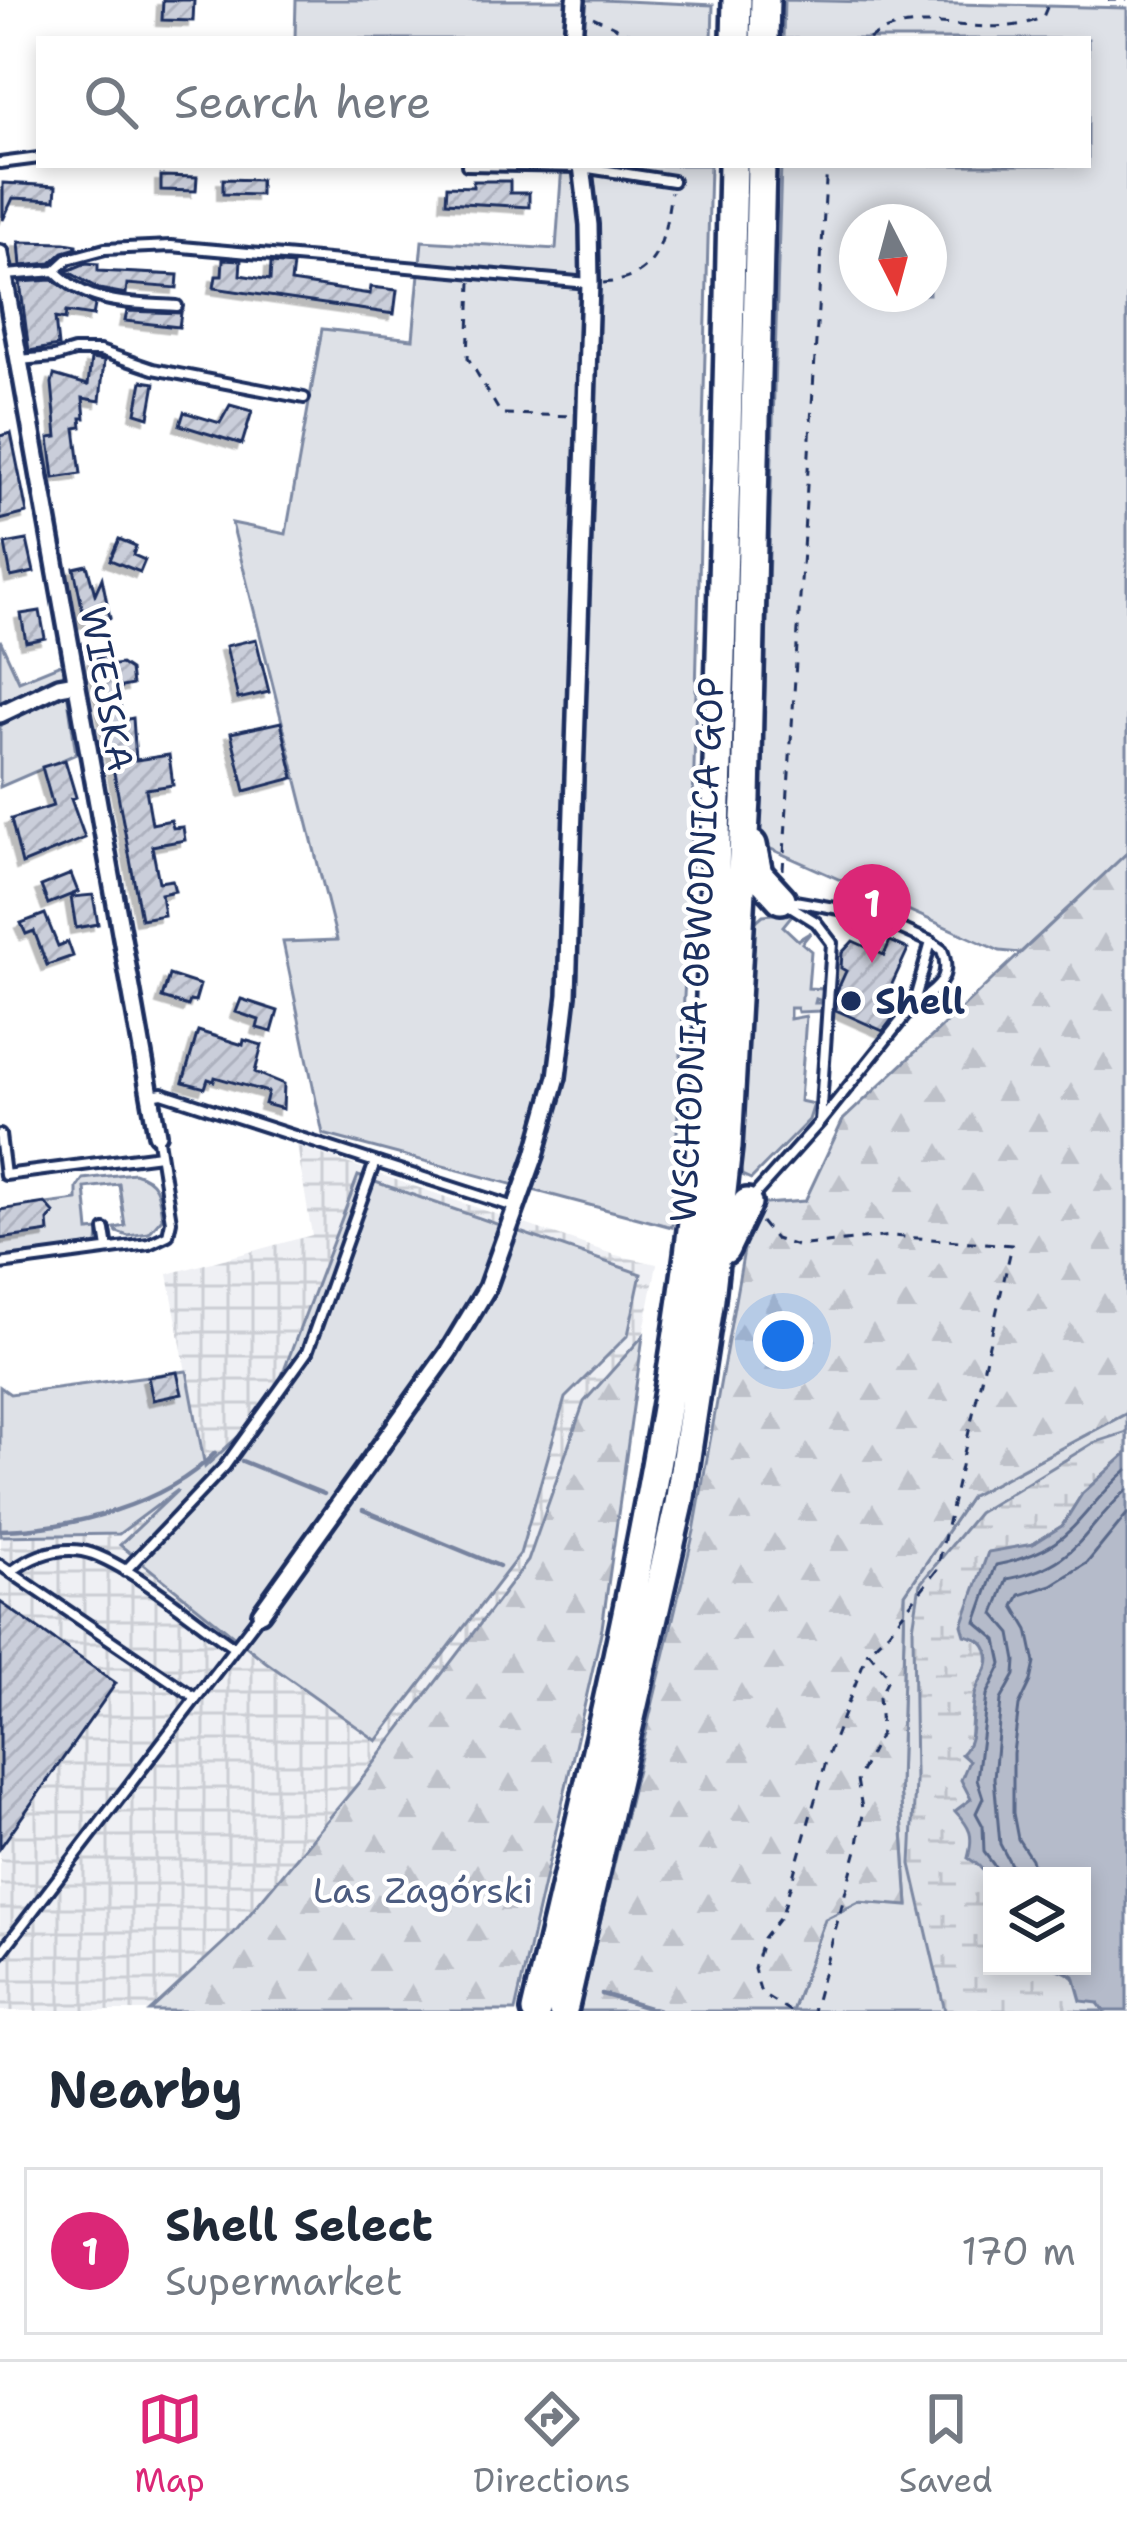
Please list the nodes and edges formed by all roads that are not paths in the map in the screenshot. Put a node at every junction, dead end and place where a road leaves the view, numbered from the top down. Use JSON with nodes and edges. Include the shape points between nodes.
{"nodes":[{"id":1,"x":576,"y":0,"type":"edge"},
{"id":2,"x":737,"y":0,"type":"edge"},
{"id":3,"x":765,"y":0,"type":"edge"},
{"id":4,"x":574,"y":36,"type":"edge"},
{"id":5,"x":736,"y":36,"type":"edge"},
{"id":6,"x":764,"y":36,"type":"edge"},
{"id":7,"x":36,"y":158,"type":"edge"},
{"id":8,"x":0,"y":163,"type":"edge"},
{"id":9,"x":582,"y":168,"type":"edge"},
{"id":10,"x":594,"y":168,"type":"edge"},
{"id":11,"x":734,"y":168,"type":"edge"},
{"id":12,"x":760,"y":168,"type":"edge"},
{"id":13,"x":673,"y":181,"type":"road end"},
{"id":14,"x":0,"y":254,"type":"edge"},
{"id":15,"x":55,"y":271,"type":"junction"},
{"id":16,"x":4,"y":275,"type":"junction"},
{"id":17,"x":590,"y":283,"type":"junction"},
{"id":18,"x":177,"y":306,"type":"dead end"},
{"id":19,"x":19,"y":360,"type":"junction"},
{"id":20,"x":304,"y":398,"type":"dead end"},
{"id":21,"x":76,"y":683,"type":"junction"},
{"id":22,"x":0,"y":714,"type":"edge"},
{"id":23,"x":746,"y":799,"type":"junction"},
{"id":24,"x":781,"y":899,"type":"junction"},
{"id":25,"x":931,"y":942,"type":"junction"},
{"id":26,"x":913,"y":1006,"type":"junction"},
{"id":27,"x":150,"y":1096,"type":"junction"},
{"id":28,"x":820,"y":1122,"type":"junction"},
{"id":29,"x":157,"y":1134,"type":"joint"},
{"id":30,"x":0,"y":1136,"type":"edge"},
{"id":31,"x":160,"y":1155,"type":"junction"},
{"id":32,"x":375,"y":1162,"type":"junction"},
{"id":33,"x":748,"y":1203,"type":"joint"},
{"id":34,"x":517,"y":1208,"type":"junction"},
{"id":35,"x":105,"y":1230,"type":"dead end"},
{"id":36,"x":108,"y":1249,"type":"junction"},
{"id":37,"x":0,"y":1264,"type":"edge"},
{"id":38,"x":710,"y":1299,"type":"junction"},
{"id":39,"x":0,"y":1564,"type":"edge"},
{"id":40,"x":125,"y":1571,"type":"junction"},
{"id":41,"x":11,"y":1572,"type":"junction"},
{"id":42,"x":261,"y":1612,"type":"joint"},
{"id":43,"x":234,"y":1647,"type":"junction"},
{"id":44,"x":196,"y":1698,"type":"junction"},
{"id":45,"x":0,"y":1954,"type":"edge"},
{"id":46,"x":536,"y":2011,"type":"edge"},
{"id":47,"x":563,"y":2011,"type":"edge"}],
"edges":[{"from":1,"to":4,"type":"street"},
{"from":2,"to":5,"type":"highway"},
{"from":3,"to":6,"type":"highway"},
{"from":7,"to":8,"type":"lane"},
{"from":9,"to":17,"type":"street"},
{"from":10,"to":13,"type":"lane"},
{"from":11,"to":46,"type":"highway","name":"WSCHODNIA OBWODNICA GOP","via":[[700,1154],[650,1506]]},
{"from":12,"to":23,"type":"highway","name":"WSCHODNIA OBWODNICA GOP"},
{"from":14,"to":16,"type":"street","name":"WIEJSKA"},
{"from":15,"to":16,"type":"lane"},
{"from":15,"to":17,"type":"lane","via":[[105,249],[170,246]]},
{"from":15,"to":18,"type":"lane","via":[[97,300]]},
{"from":16,"to":19,"type":"street","name":"WIEJSKA"},
{"from":17,"to":34,"type":"street","via":[[567,994],[557,1077]]},
{"from":19,"to":20,"type":"lane","via":[[100,352]]},
{"from":19,"to":21,"type":"street","name":"WIEJSKA"},
{"from":21,"to":22,"type":"street"},
{"from":21,"to":27,"type":"street","name":"WIEJSKA"},
{"from":23,"to":24,"type":"highway","via":[[758,874]]},
{"from":23,"to":38,"type":"highway","name":"WSCHODNIA OBWODNICA GOP","via":[[727,1147]]},
{"from":24,"to":25,"type":"lane","via":[[868,914]]},
{"from":24,"to":28,"type":"lane","via":[[832,943]]},
{"from":25,"to":26,"type":"lane"},
{"from":25,"to":26,"type":"lane","via":[[942,950],[946,976]]},
{"from":26,"to":28,"type":"lane"},
{"from":27,"to":29,"type":"street","name":"WIEJSKA"},
{"from":27,"to":32,"type":"lane","via":[[162,1093]]},
{"from":28,"to":33,"type":"lane"},
{"from":29,"to":31,"type":"lane"},
{"from":30,"to":31,"type":"lane","via":[[5,1174]]},
{"from":31,"to":36,"type":"lane","via":[[168,1235]]},
{"from":32,"to":34,"type":"lane"},
{"from":32,"to":40,"type":"lane","via":[[307,1352],[225,1466]]},
{"from":33,"to":38,"type":"highway"},
{"from":34,"to":42,"type":"street","via":[[487,1288],[449,1351]]},
{"from":35,"to":36,"type":"lane"},
{"from":36,"to":37,"type":"lane"},
{"from":38,"to":47,"type":"highway","name":"WSCHODNIA OBWODNICA GOP","via":[[679,1504]]},
{"from":39,"to":41,"type":"lane"},
{"from":40,"to":41,"type":"lane","via":[[69,1550],[33,1556]]},
{"from":40,"to":43,"type":"lane"},
{"from":41,"to":44,"type":"lane"},
{"from":42,"to":43,"type":"lane"},
{"from":43,"to":44,"type":"lane"},
{"from":44,"to":45,"type":"lane"}]}
